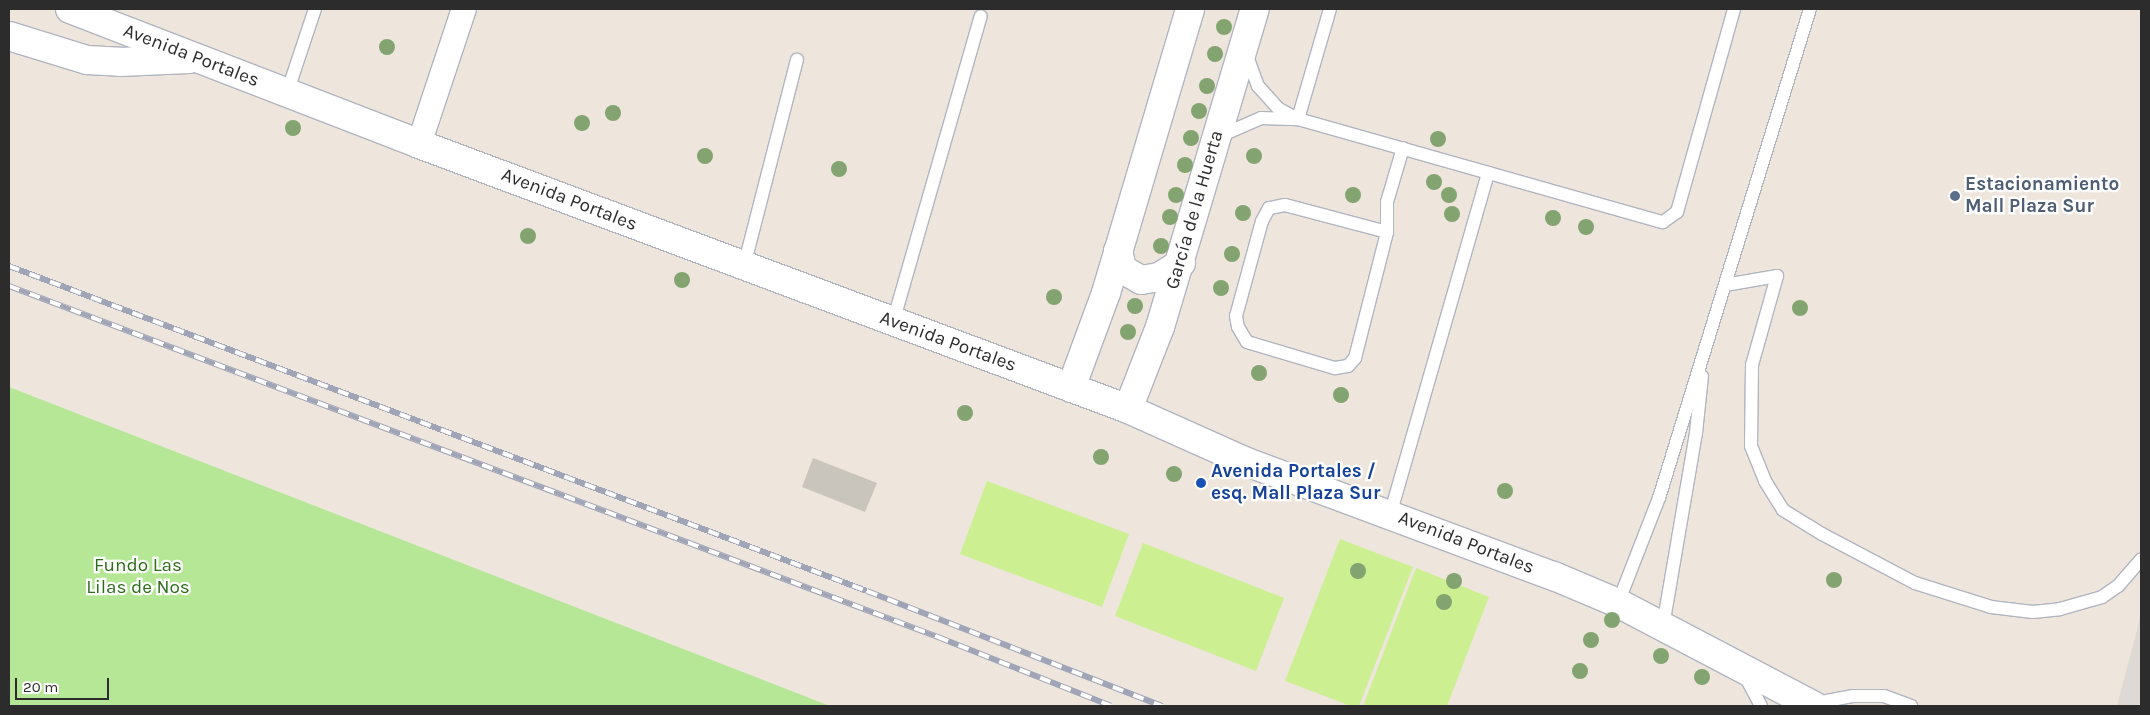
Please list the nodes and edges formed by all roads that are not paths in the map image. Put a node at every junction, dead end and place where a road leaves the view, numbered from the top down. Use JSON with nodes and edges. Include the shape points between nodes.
{"nodes":[{"id":1,"x":70,"y":9,"type":"edge"},
{"id":2,"x":315,"y":9,"type":"edge"},
{"id":3,"x":464,"y":9,"type":"edge"},
{"id":4,"x":1190,"y":9,"type":"edge"},
{"id":5,"x":1255,"y":9,"type":"edge"},
{"id":6,"x":1330,"y":9,"type":"edge"},
{"id":7,"x":1734,"y":9,"type":"edge"},
{"id":8,"x":1810,"y":9,"type":"edge"},
{"id":9,"x":981,"y":16,"type":"dead end"},
{"id":10,"x":9,"y":36,"type":"edge"},
{"id":11,"x":1246,"y":40,"type":"junction"},
{"id":12,"x":198,"y":58,"type":"junction"},
{"id":13,"x":797,"y":60,"type":"dead end"},
{"id":14,"x":287,"y":93,"type":"junction"},
{"id":15,"x":1298,"y":120,"type":"junction"},
{"id":16,"x":1216,"y":139,"type":"junction"},
{"id":17,"x":419,"y":144,"type":"junction"},
{"id":18,"x":1402,"y":148,"type":"junction"},
{"id":19,"x":1488,"y":173,"type":"junction"},
{"id":20,"x":1387,"y":232,"type":"junction"},
{"id":21,"x":1118,"y":251,"type":"junction"},
{"id":22,"x":1181,"y":263,"type":"junction"},
{"id":23,"x":744,"y":266,"type":"junction"},
{"id":24,"x":1725,"y":285,"type":"junction"},
{"id":25,"x":893,"y":322,"type":"junction"},
{"id":26,"x":1705,"y":349,"type":"junction"},
{"id":27,"x":1071,"y":388,"type":"junction"},
{"id":28,"x":1128,"y":409,"type":"junction"},
{"id":29,"x":1390,"y":515,"type":"junction"},
{"id":30,"x":2141,"y":560,"type":"edge"},
{"id":31,"x":1618,"y":603,"type":"junction"},
{"id":32,"x":1663,"y":626,"type":"junction"},
{"id":33,"x":1739,"y":666,"type":"junction"},
{"id":34,"x":1812,"y":705,"type":"edge"},
{"id":35,"x":1761,"y":706,"type":"edge"},
{"id":36,"x":1911,"y":706,"type":"edge"}],
"edges":[{"from":1,"to":12,"type":"main road","name":"Avenida Portales"},
{"from":2,"to":14,"type":"lane"},
{"from":3,"to":17,"type":"street"},
{"from":4,"to":21,"type":"main road"},
{"from":5,"to":11,"type":"main road","name":"García de la Huerta"},
{"from":6,"to":15,"type":"lane"},
{"from":7,"to":19,"type":"lane","via":[[1677,212],[1671,218],[1658,222]]},
{"from":8,"to":24,"type":"lane"},
{"from":9,"to":25,"type":"lane"},
{"from":10,"to":12,"type":"main road","via":[[103,62]]},
{"from":11,"to":15,"type":"lane","via":[[1250,69],[1258,86],[1279,109]]},
{"from":11,"to":16,"type":"main road","name":"García de la Huerta"},
{"from":12,"to":14,"type":"main road","name":"Avenida Portales"},
{"from":13,"to":23,"type":"lane"},
{"from":14,"to":17,"type":"main road","name":"Avenida Portales"},
{"from":15,"to":16,"type":"lane","via":[[1261,118],[1229,130]]},
{"from":15,"to":18,"type":"lane"},
{"from":16,"to":22,"type":"main road","name":"García de la Huerta"},
{"from":17,"to":23,"type":"main road","name":"Avenida Portales"},
{"from":18,"to":19,"type":"lane"},
{"from":18,"to":20,"type":"lane","via":[[1387,202]]},
{"from":19,"to":29,"type":"lane"},
{"from":20,"to":20,"type":"lane","via":[[1355,358],[1348,366],[1335,368],[1247,342],[1238,328],[1236,316],[1262,221],[1270,208],[1285,205]]},
{"from":21,"to":22,"type":"main road","via":[[1122,269],[1142,280],[1159,277]]},
{"from":21,"to":27,"type":"main road"},
{"from":22,"to":28,"type":"main road","name":"García de la Huerta"},
{"from":23,"to":25,"type":"main road","name":"Avenida Portales"},
{"from":24,"to":26,"type":"lane"},
{"from":24,"to":30,"type":"lane","via":[[1778,276],[1752,365],[1751,446],[1765,481],[1783,510],[1915,583],[1991,607],[2034,612],[2088,601],[2118,586]]},
{"from":25,"to":27,"type":"main road","name":"Avenida Portales"},
{"from":26,"to":31,"type":"lane","via":[[1659,498]]},
{"from":26,"to":32,"type":"lane","via":[[1696,433]]},
{"from":27,"to":28,"type":"main road","name":"Avenida Portales"},
{"from":28,"to":29,"type":"main road","name":"Avenida Portales","via":[[1244,461]]},
{"from":29,"to":31,"type":"main road","name":"Avenida Portales"},
{"from":31,"to":32,"type":"main road","name":"Avenida Portales"},
{"from":32,"to":33,"type":"main road","name":"Avenida Portales"},
{"from":33,"to":34,"type":"main road","name":"Avenida Portales"},
{"from":33,"to":35,"type":"lane"},
{"from":34,"to":36,"type":"lane","via":[[1852,696],[1884,696]]}]}
